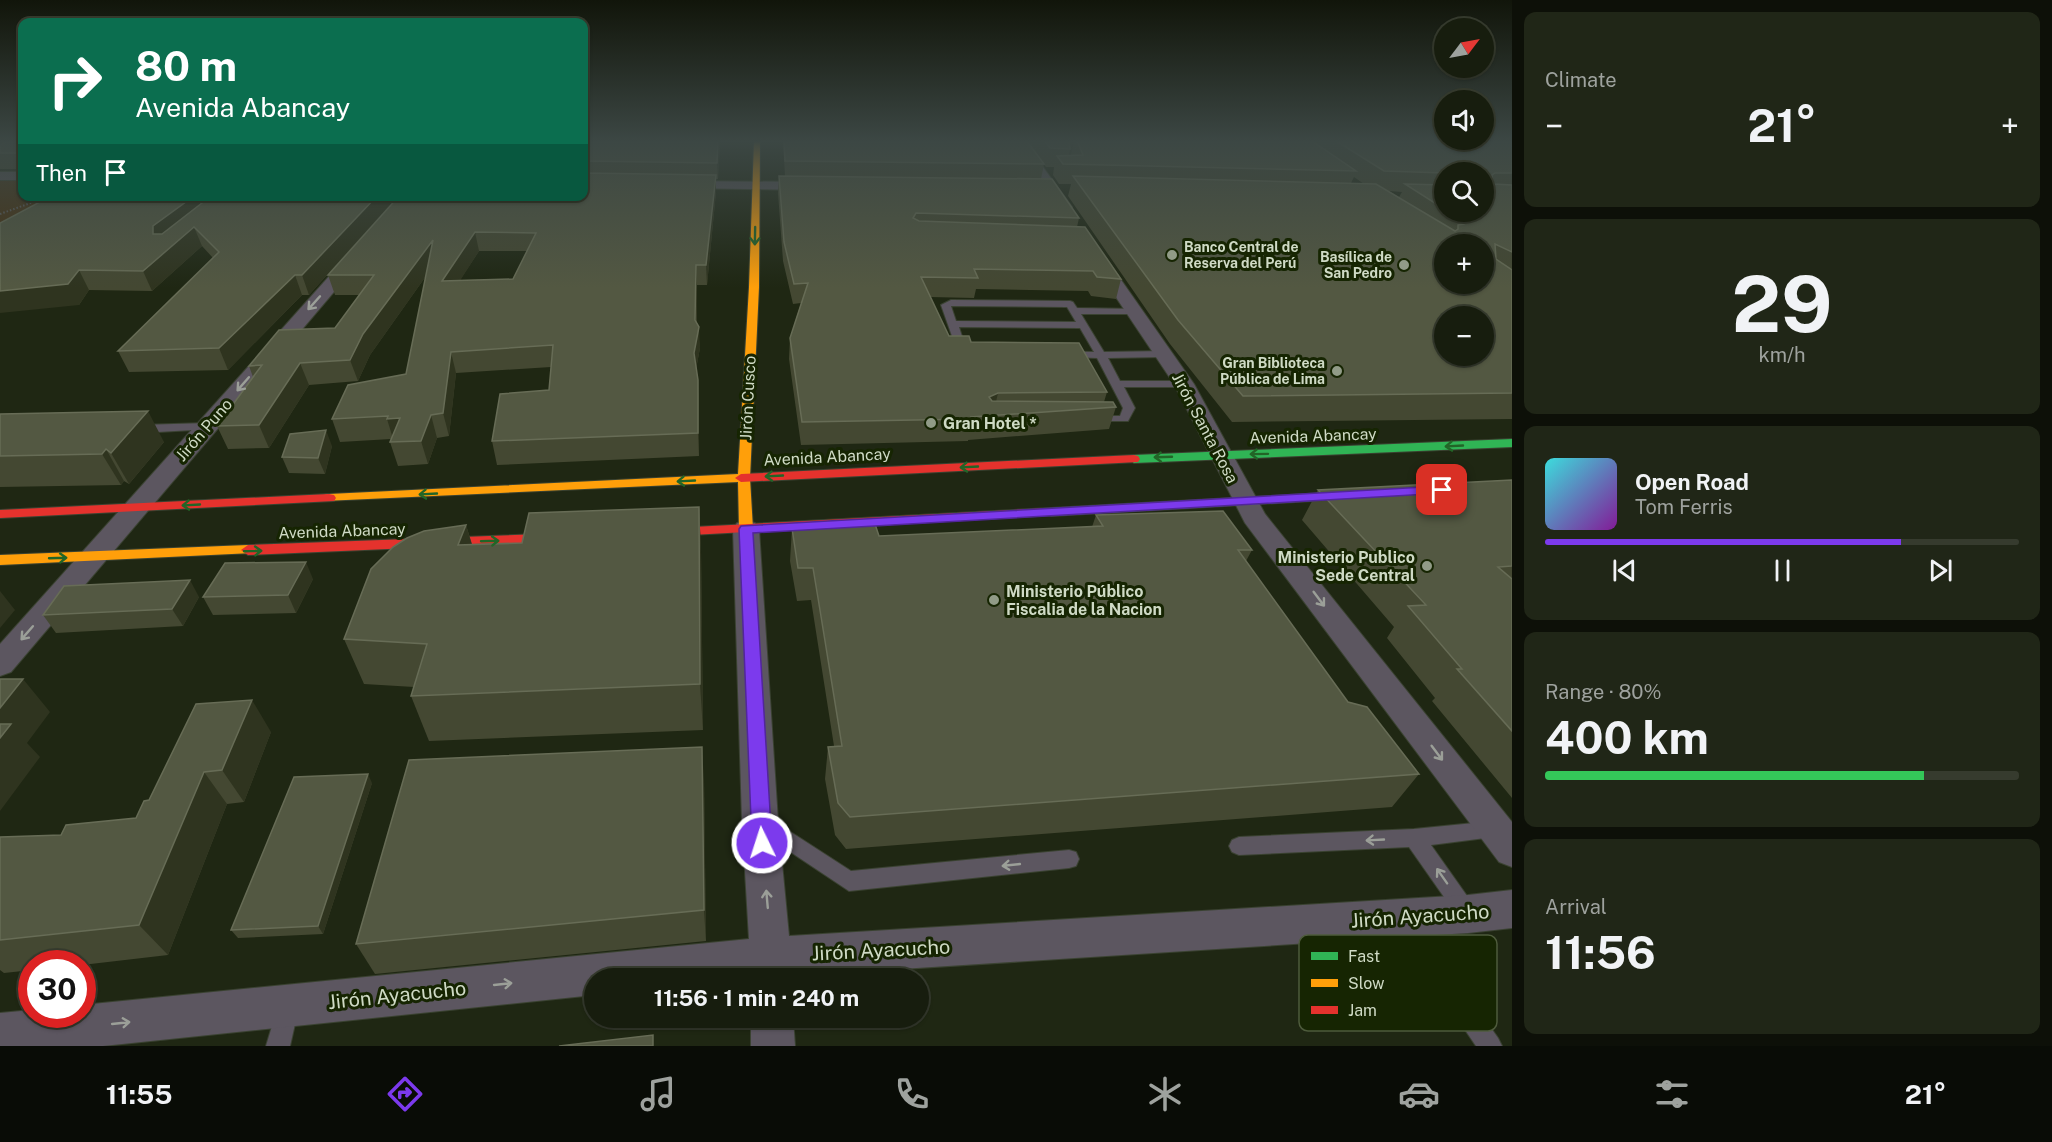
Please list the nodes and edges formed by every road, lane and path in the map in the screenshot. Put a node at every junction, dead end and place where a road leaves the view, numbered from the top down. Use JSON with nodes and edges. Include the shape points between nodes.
{"nodes":[{"id":1,"x":755,"y":190,"type":"edge"},
{"id":2,"x":1038,"y":190,"type":"edge"},
{"id":3,"x":1054,"y":190,"type":"junction"},
{"id":4,"x":1073,"y":191,"type":"edge"},
{"id":5,"x":36,"y":201,"type":"edge"},
{"id":6,"x":0,"y":214,"type":"edge"},
{"id":7,"x":1075,"y":222,"type":"edge"},
{"id":8,"x":364,"y":247,"type":"edge"},
{"id":9,"x":1093,"y":250,"type":"edge"},
{"id":10,"x":1074,"y":311,"type":"junction"},
{"id":11,"x":1134,"y":311,"type":"junction"},
{"id":12,"x":952,"y":324,"type":"junction"},
{"id":13,"x":1083,"y":325,"type":"junction"},
{"id":14,"x":1164,"y":354,"type":"junction"},
{"id":15,"x":1101,"y":355,"type":"junction"},
{"id":16,"x":1118,"y":384,"type":"junction"},
{"id":17,"x":1184,"y":384,"type":"junction"},
{"id":18,"x":1089,"y":419,"type":"edge"},
{"id":19,"x":207,"y":427,"type":"junction"},
{"id":20,"x":124,"y":430,"type":"edge"},
{"id":21,"x":1512,"y":443,"type":"edge"},
{"id":22,"x":1222,"y":455,"type":"junction"},
{"id":23,"x":744,"y":478,"type":"junction"},
{"id":24,"x":1372,"y":494,"type":"edge"},
{"id":25,"x":1245,"y":502,"type":"junction"},
{"id":26,"x":137,"y":508,"type":"junction"},
{"id":27,"x":0,"y":514,"type":"edge"},
{"id":28,"x":746,"y":529,"type":"junction"},
{"id":29,"x":637,"y":534,"type":"edge"},
{"id":30,"x":585,"y":537,"type":"edge"},
{"id":31,"x":93,"y":557,"type":"junction"},
{"id":32,"x":0,"y":561,"type":"edge"},
{"id":33,"x":0,"y":664,"type":"edge"},
{"id":34,"x":760,"y":821,"type":"junction"},
{"id":35,"x":1414,"y":838,"type":"junction"},
{"id":36,"x":1504,"y":840,"type":"edge"},
{"id":37,"x":1239,"y":846,"type":"dead end"},
{"id":38,"x":1069,"y":859,"type":"dead end"},
{"id":39,"x":1512,"y":909,"type":"edge"},
{"id":40,"x":1468,"y":914,"type":"junction"},
{"id":41,"x":1401,"y":918,"type":"junction"},
{"id":42,"x":1413,"y":935,"type":"edge"},
{"id":43,"x":772,"y":968,"type":"edge"},
{"id":44,"x":584,"y":983,"type":"edge"},
{"id":45,"x":288,"y":1006,"type":"junction"},
{"id":46,"x":772,"y":1028,"type":"edge"},
{"id":47,"x":1480,"y":1031,"type":"edge"},
{"id":48,"x":0,"y":1035,"type":"edge"},
{"id":49,"x":278,"y":1046,"type":"edge"},
{"id":50,"x":773,"y":1046,"type":"edge"},
{"id":51,"x":1491,"y":1046,"type":"edge"}],
"edges":[{"from":1,"to":23,"type":"main road","name":"Jirón Cusco","one_way":true},
{"from":2,"to":3,"type":"street"},
{"from":3,"to":4,"type":"street"},
{"from":3,"to":7,"type":"street"},
{"from":5,"to":6,"type":"path"},
{"from":8,"to":19,"type":"street","name":"Jirón Puno","one_way":true},
{"from":9,"to":11,"type":"street","name":"Jirón Santa Rosa"},
{"from":10,"to":11,"type":"lane"},
{"from":10,"to":12,"type":"lane","via":[[1070,304],[951,303],[946,305]]},
{"from":10,"to":13,"type":"lane"},
{"from":11,"to":14,"type":"street","name":"Jirón Santa Rosa"},
{"from":12,"to":13,"type":"lane"},
{"from":12,"to":15,"type":"lane","via":[[965,352]]},
{"from":13,"to":15,"type":"lane"},
{"from":14,"to":15,"type":"lane"},
{"from":14,"to":17,"type":"street","name":"Jirón Santa Rosa"},
{"from":15,"to":16,"type":"lane"},
{"from":16,"to":17,"type":"lane"},
{"from":16,"to":18,"type":"lane","via":[[1129,408],[1124,419]]},
{"from":17,"to":22,"type":"street","name":"Jirón Santa Rosa"},
{"from":19,"to":20,"type":"lane"},
{"from":19,"to":26,"type":"street","name":"Jirón Puno"},
{"from":21,"to":22,"type":"main road","name":"Avenida Abancay","one_way":true},
{"from":22,"to":23,"type":"main road","name":"Avenida Abancay","one_way":true},
{"from":22,"to":25,"type":"street","name":"Jirón Santa Rosa"},
{"from":23,"to":26,"type":"main road","name":"Avenida Abancay","one_way":true},
{"from":23,"to":28,"type":"main road","name":"Jirón Cusco"},
{"from":24,"to":25,"type":"main road"},
{"from":25,"to":28,"type":"main road"},
{"from":25,"to":36,"type":"street","name":"Jirón Santa Rosa","one_way":true},
{"from":26,"to":27,"type":"main road","name":"Avenida Abancay"},
{"from":26,"to":31,"type":"street","name":"Jirón Puno"},
{"from":28,"to":29,"type":"main road"},
{"from":28,"to":34,"type":"street","name":"Jirón Cusco"},
{"from":31,"to":30,"type":"main road","name":"Avenida Abancay","one_way":true},
{"from":32,"to":31,"type":"main road","name":"Avenida Abancay","one_way":true},
{"from":31,"to":33,"type":"street","name":"Jirón Puno","one_way":true},
{"from":38,"to":34,"type":"lane","one_way":true,"via":[[849,881]]},
{"from":43,"to":34,"type":"street","name":"Jirón Cusco","one_way":true},
{"from":35,"to":36,"type":"lane"},
{"from":35,"to":37,"type":"lane","one_way":true},
{"from":40,"to":35,"type":"lane","one_way":true},
{"from":39,"to":40,"type":"street","name":"Jirón Ayacucho"},
{"from":40,"to":41,"type":"street","name":"Jirón Ayacucho"},
{"from":41,"to":42,"type":"lane"},
{"from":41,"to":43,"type":"street","name":"Jirón Ayacucho"},
{"from":45,"to":44,"type":"street","name":"Jirón Ayacucho","one_way":true},
{"from":48,"to":45,"type":"street","name":"Jirón Ayacucho","one_way":true},
{"from":45,"to":49,"type":"lane"},
{"from":46,"to":50,"type":"street"},
{"from":47,"to":51,"type":"lane"}]}
